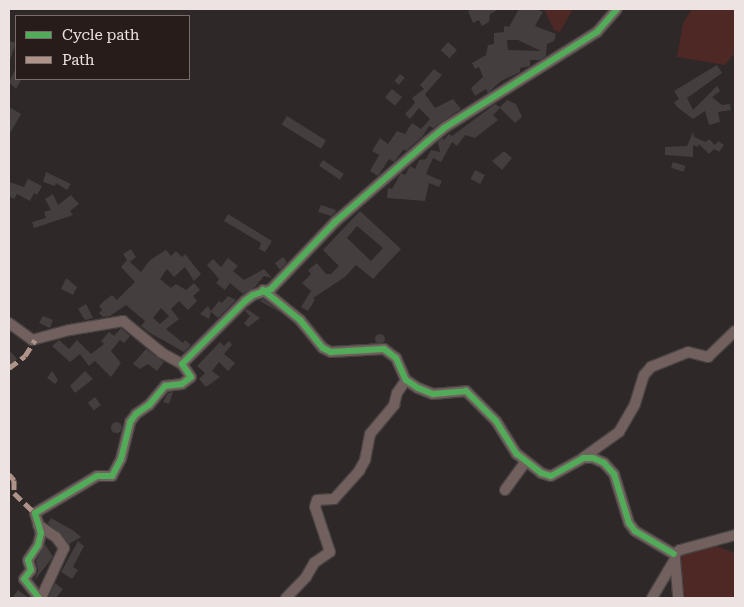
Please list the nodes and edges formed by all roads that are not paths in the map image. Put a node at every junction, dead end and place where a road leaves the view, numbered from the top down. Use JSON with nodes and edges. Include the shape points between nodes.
{"nodes":[{"id":1,"x":616,"y":9,"type":"edge"},
{"id":2,"x":263,"y":290,"type":"junction"},
{"id":3,"x":9,"y":323,"type":"edge"},
{"id":4,"x":735,"y":331,"type":"edge"},
{"id":5,"x":182,"y":364,"type":"junction"},
{"id":6,"x":406,"y":380,"type":"junction"},
{"id":7,"x":583,"y":458,"type":"junction"},
{"id":8,"x":525,"y":462,"type":"junction"},
{"id":9,"x":505,"y":490,"type":"dead end"},
{"id":10,"x":38,"y":526,"type":"junction"},
{"id":11,"x":735,"y":535,"type":"edge"},
{"id":12,"x":674,"y":557,"type":"junction"},
{"id":13,"x":40,"y":598,"type":"edge"},
{"id":14,"x":286,"y":598,"type":"edge"},
{"id":15,"x":652,"y":598,"type":"edge"},
{"id":16,"x":678,"y":598,"type":"edge"}],
"edges":[{"from":1,"to":2,"type":"street","via":[[597,32],[444,128],[335,222],[271,289]]},
{"from":2,"to":5,"type":"street","via":[[246,301]]},
{"from":2,"to":6,"type":"street","via":[[300,320],[323,348],[331,352],[384,349],[402,364]]},
{"from":3,"to":5,"type":"street","via":[[32,340],[123,321],[162,353]]},
{"from":4,"to":7,"type":"street","via":[[708,358],[688,352],[651,367],[644,375],[635,404],[619,432]]},
{"from":5,"to":10,"type":"street","via":[[191,376],[182,384],[165,386],[149,405],[136,414],[130,422],[121,459],[112,476],[97,476],[40,509],[35,515]]},
{"from":6,"to":8,"type":"street","via":[[433,394],[466,391],[496,421]]},
{"from":6,"to":14,"type":"street","via":[[394,405],[370,434],[365,460],[358,471],[334,498],[317,500],[315,507],[330,552],[314,563]]},
{"from":7,"to":8,"type":"street","via":[[550,476]]},
{"from":7,"to":12,"type":"street","via":[[594,458],[604,463],[614,474],[624,514],[635,531]]},
{"from":8,"to":9,"type":"street"},
{"from":10,"to":13,"type":"street","via":[[40,539],[28,560],[31,570],[24,579]]},
{"from":10,"to":13,"type":"street","via":[[56,537],[64,548]]},
{"from":11,"to":12,"type":"street"},
{"from":12,"to":15,"type":"street"},
{"from":12,"to":16,"type":"street"}]}
